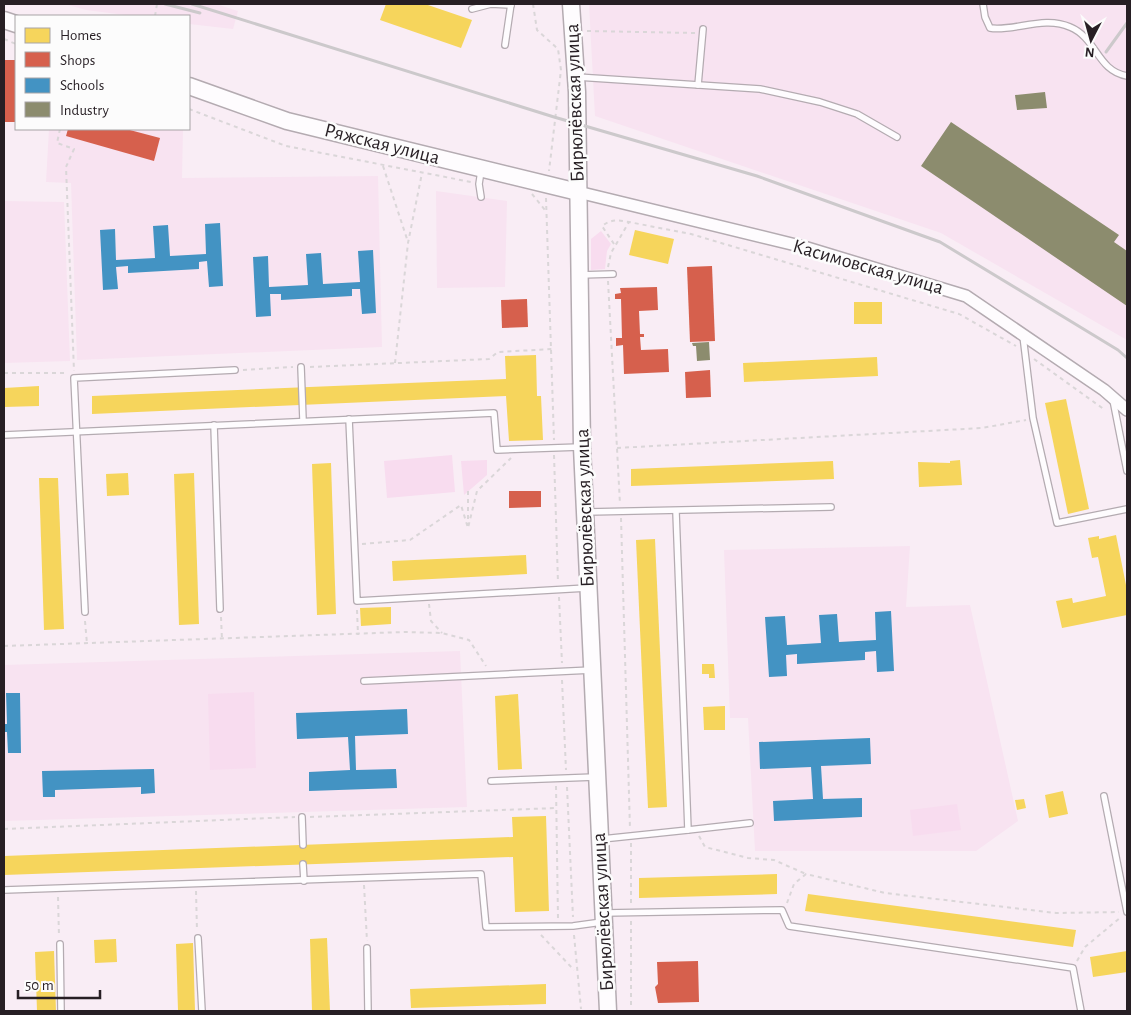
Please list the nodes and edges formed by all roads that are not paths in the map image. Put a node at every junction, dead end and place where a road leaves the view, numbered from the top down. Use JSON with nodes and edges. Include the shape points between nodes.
{"nodes":[{"id":1,"x":511,"y":4,"type":"edge"},
{"id":2,"x":571,"y":4,"type":"edge"},
{"id":3,"x":983,"y":4,"type":"edge"},
{"id":4,"x":472,"y":8,"type":"dead end"},
{"id":5,"x":702,"y":31,"type":"road end"},
{"id":6,"x":505,"y":45,"type":"dead end"},
{"id":7,"x":1127,"y":76,"type":"edge"},
{"id":8,"x":577,"y":77,"type":"junction"},
{"id":9,"x":698,"y":85,"type":"junction"},
{"id":10,"x":190,"y":86,"type":"edge"},
{"id":11,"x":897,"y":137,"type":"dead end"},
{"id":12,"x":480,"y":176,"type":"junction"},
{"id":13,"x":578,"y":192,"type":"junction"},
{"id":14,"x":481,"y":197,"type":"dead end"},
{"id":15,"x":611,"y":274,"type":"road end"},
{"id":16,"x":578,"y":275,"type":"junction"},
{"id":17,"x":1023,"y":335,"type":"junction"},
{"id":18,"x":301,"y":367,"type":"road end"},
{"id":19,"x":234,"y":370,"type":"road end"},
{"id":20,"x":1112,"y":398,"type":"junction"},
{"id":21,"x":1127,"y":410,"type":"edge"},
{"id":22,"x":349,"y":419,"type":"junction"},
{"id":23,"x":303,"y":420,"type":"junction"},
{"id":24,"x":214,"y":425,"type":"junction"},
{"id":25,"x":77,"y":431,"type":"junction"},
{"id":26,"x":4,"y":435,"type":"edge"},
{"id":27,"x":582,"y":447,"type":"junction"},
{"id":28,"x":1127,"y":471,"type":"edge"},
{"id":29,"x":831,"y":506,"type":"dead end"},
{"id":30,"x":1127,"y":509,"type":"edge"},
{"id":31,"x":585,"y":512,"type":"junction"},
{"id":32,"x":676,"y":512,"type":"junction"},
{"id":33,"x":588,"y":588,"type":"junction"},
{"id":34,"x":220,"y":609,"type":"road end"},
{"id":35,"x":85,"y":612,"type":"road end"},
{"id":36,"x":592,"y":670,"type":"junction"},
{"id":37,"x":364,"y":681,"type":"dead end"},
{"id":38,"x":597,"y":777,"type":"junction"},
{"id":39,"x":491,"y":780,"type":"dead end"},
{"id":40,"x":1104,"y":796,"type":"dead end"},
{"id":41,"x":302,"y":817,"type":"road end"},
{"id":42,"x":750,"y":823,"type":"dead end"},
{"id":43,"x":688,"y":830,"type":"junction"},
{"id":44,"x":600,"y":839,"type":"junction"},
{"id":45,"x":303,"y":845,"type":"dead end"},
{"id":46,"x":304,"y":864,"type":"dead end"},
{"id":47,"x":304,"y":881,"type":"junction"},
{"id":48,"x":4,"y":890,"type":"edge"},
{"id":49,"x":1127,"y":912,"type":"edge"},
{"id":50,"x":604,"y":917,"type":"junction"},
{"id":51,"x":198,"y":938,"type":"road end"},
{"id":52,"x":60,"y":944,"type":"road end"},
{"id":53,"x":367,"y":948,"type":"road end"},
{"id":54,"x":61,"y":1011,"type":"edge"},
{"id":55,"x":202,"y":1011,"type":"edge"},
{"id":56,"x":368,"y":1011,"type":"edge"},
{"id":57,"x":608,"y":1011,"type":"edge"},
{"id":58,"x":1081,"y":1011,"type":"edge"}],
"edges":[{"from":1,"to":4,"type":"lane"},
{"from":1,"to":6,"type":"lane"},
{"from":2,"to":8,"type":"street","name":"Бирюлёвская улица"},
{"from":3,"to":7,"type":"lane","via":[[990,28],[1002,30],[1020,25],[1057,23],[1070,26],[1082,34],[1115,74]]},
{"from":5,"to":9,"type":"lane"},
{"from":8,"to":9,"type":"lane"},
{"from":8,"to":13,"type":"street","name":"Бирюлёвская улица"},
{"from":9,"to":11,"type":"lane","via":[[760,89],[820,102],[857,114]]},
{"from":10,"to":12,"type":"street","name":"Ряжская улица","via":[[287,121]]},
{"from":12,"to":13,"type":"street","name":"Ряжская улица","via":[[547,184]]},
{"from":12,"to":14,"type":"lane"},
{"from":13,"to":16,"type":"street","name":"Бирюлёвская улица"},
{"from":13,"to":17,"type":"street","name":"Касимовская улица","via":[[804,247],[966,296]]},
{"from":15,"to":16,"type":"lane"},
{"from":16,"to":27,"type":"street","name":"Бирюлёвская улица"},
{"from":17,"to":20,"type":"street","name":"Касимовская улица"},
{"from":17,"to":30,"type":"lane","via":[[1033,418],[1057,523]]},
{"from":18,"to":23,"type":"lane"},
{"from":19,"to":25,"type":"lane","via":[[74,375]]},
{"from":20,"to":21,"type":"street","name":"Касимовская улица"},
{"from":20,"to":28,"type":"lane"},
{"from":22,"to":23,"type":"lane"},
{"from":22,"to":27,"type":"lane","via":[[494,412],[497,450]]},
{"from":22,"to":33,"type":"lane","via":[[357,601]]},
{"from":23,"to":24,"type":"lane"},
{"from":24,"to":25,"type":"lane"},
{"from":24,"to":34,"type":"lane"},
{"from":25,"to":26,"type":"lane"},
{"from":25,"to":35,"type":"lane"},
{"from":27,"to":31,"type":"street","name":"Бирюлёвская улица"},
{"from":29,"to":32,"type":"lane"},
{"from":31,"to":32,"type":"lane"},
{"from":31,"to":33,"type":"street","name":"Бирюлёвская улица"},
{"from":32,"to":43,"type":"lane"},
{"from":33,"to":36,"type":"street","name":"Бирюлёвская улица"},
{"from":36,"to":37,"type":"lane"},
{"from":36,"to":38,"type":"street","name":"Бирюлёвская улица"},
{"from":38,"to":39,"type":"lane"},
{"from":38,"to":44,"type":"street","name":"Бирюлёвская улица"},
{"from":40,"to":49,"type":"lane"},
{"from":41,"to":45,"type":"lane"},
{"from":42,"to":43,"type":"lane"},
{"from":43,"to":44,"type":"lane"},
{"from":44,"to":50,"type":"street","name":"Бирюлёвская улица"},
{"from":46,"to":47,"type":"lane"},
{"from":47,"to":48,"type":"lane"},
{"from":47,"to":50,"type":"lane","via":[[481,874],[486,927],[573,926]]},
{"from":50,"to":57,"type":"street","name":"Бирюлёвская улица"},
{"from":50,"to":58,"type":"lane","via":[[631,912],[782,910],[790,926],[1073,968]]},
{"from":51,"to":55,"type":"lane"},
{"from":52,"to":54,"type":"lane"},
{"from":53,"to":56,"type":"lane"}]}
